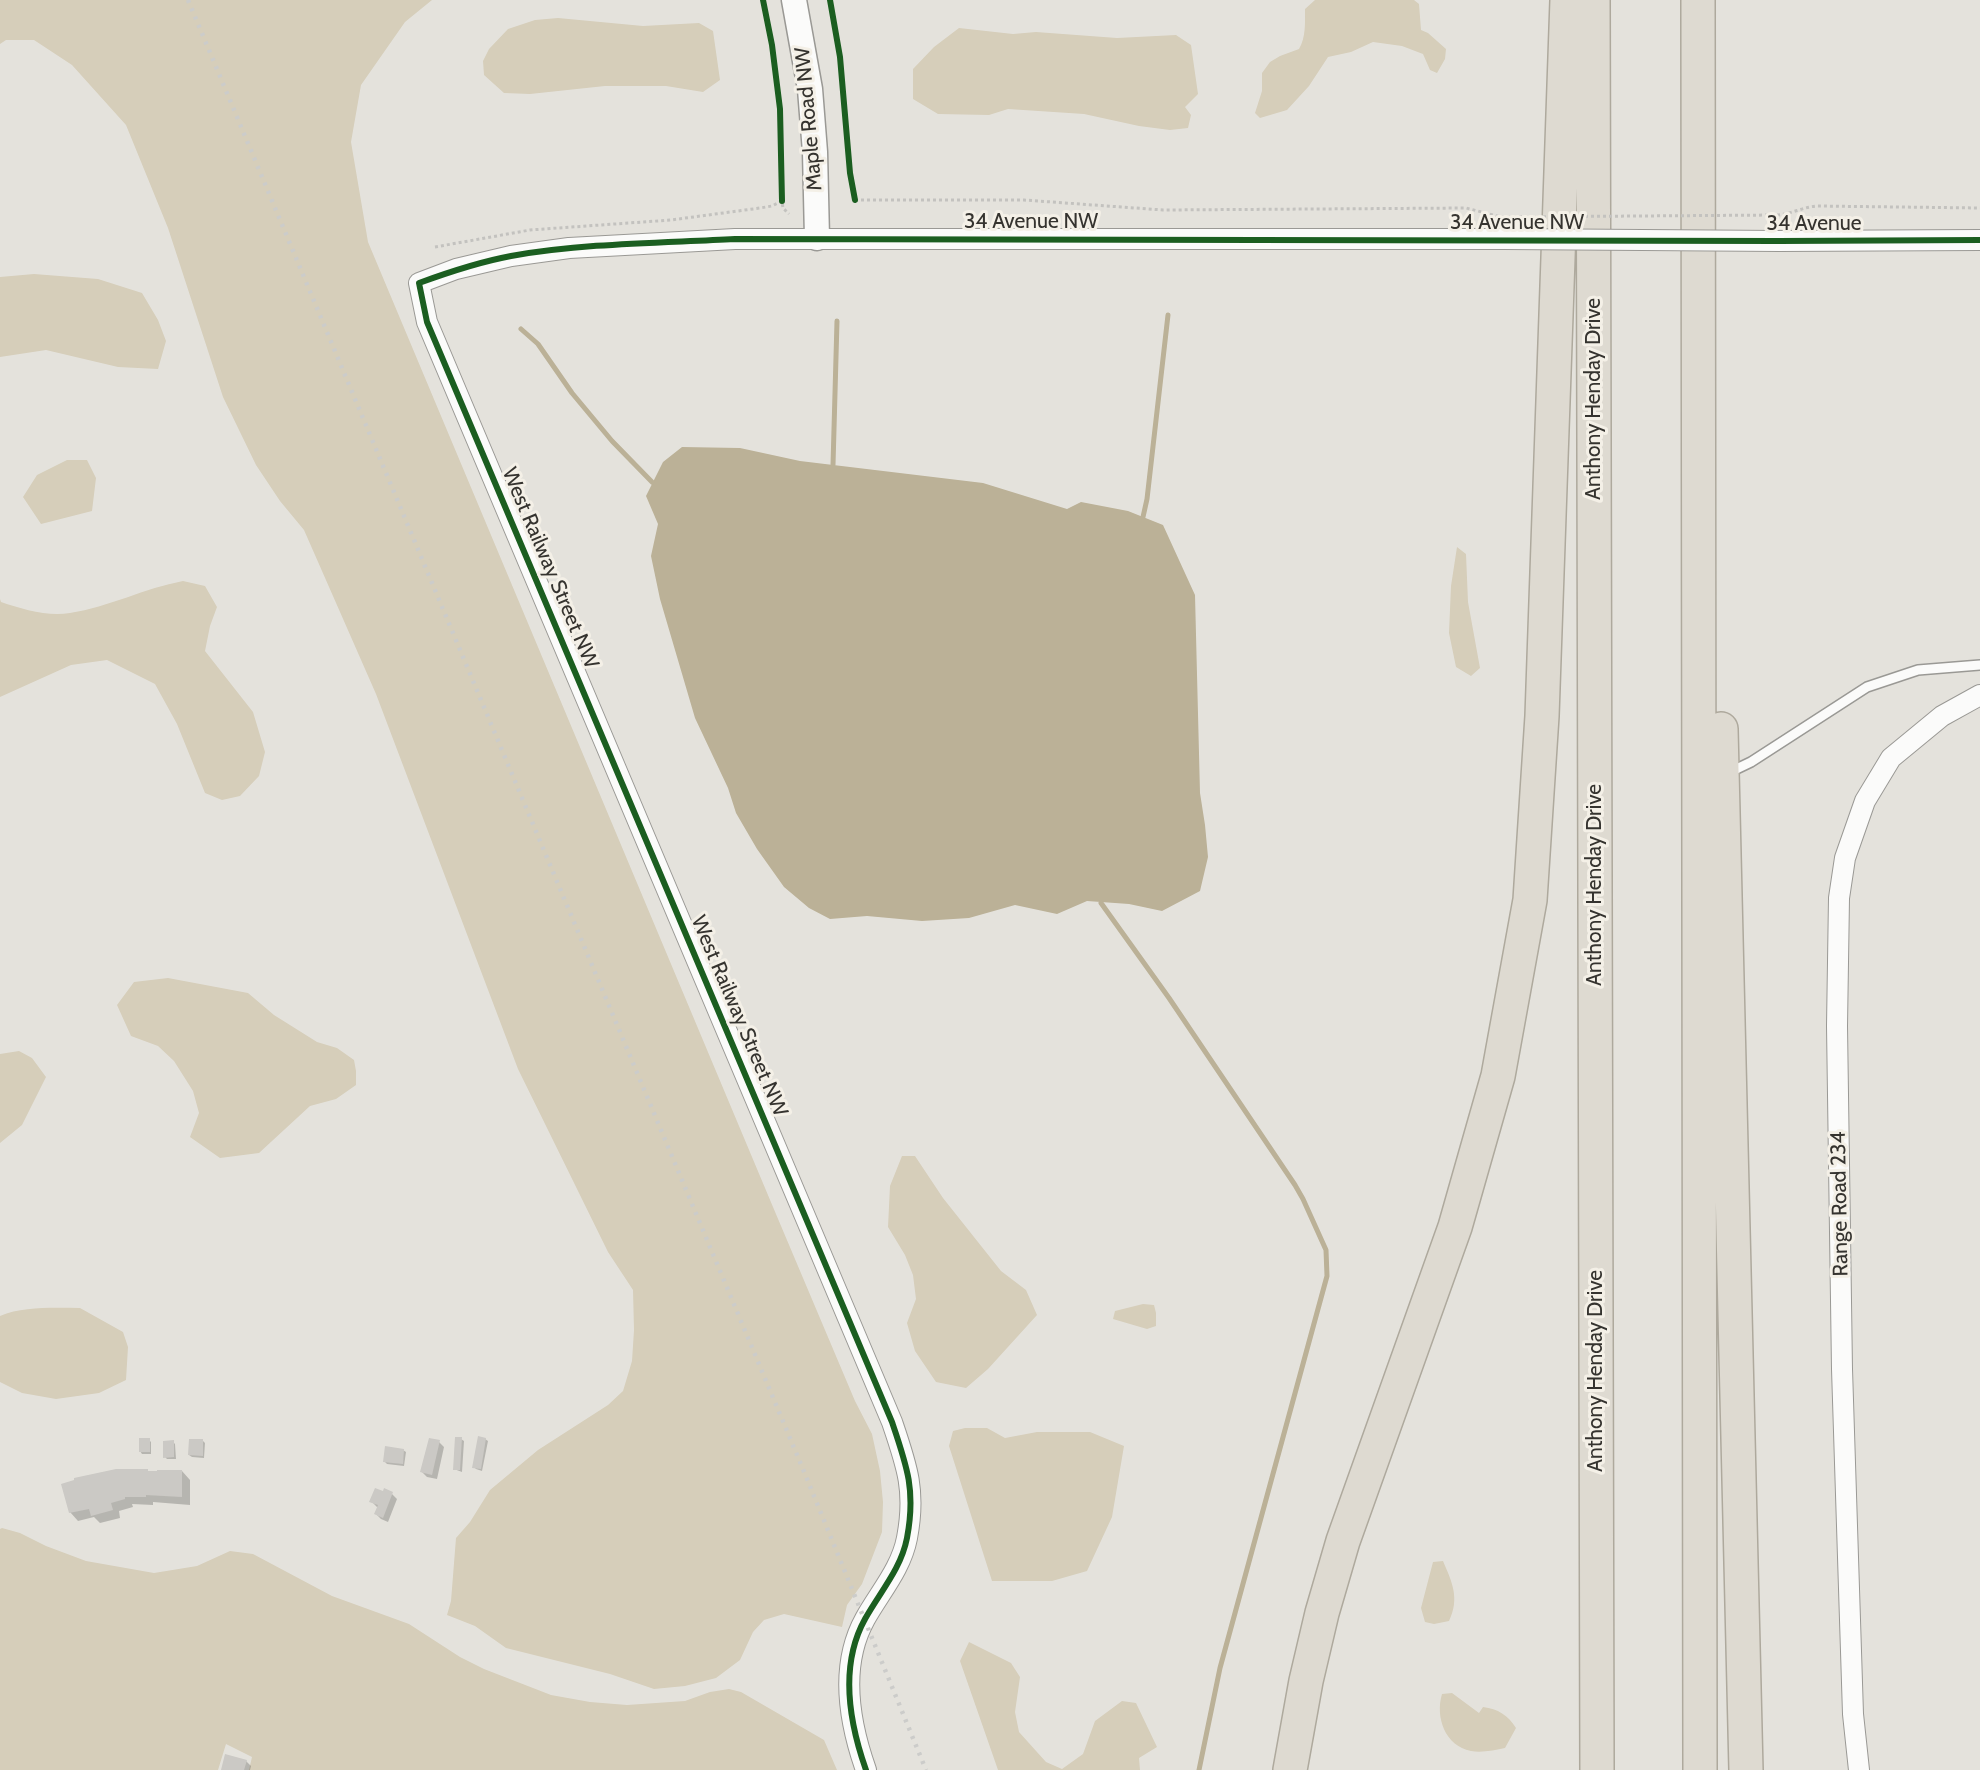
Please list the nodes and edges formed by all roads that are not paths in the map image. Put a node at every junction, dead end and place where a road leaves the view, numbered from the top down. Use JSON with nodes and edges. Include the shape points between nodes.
{"nodes":[{"id":1,"x":794,"y":0,"type":"edge"},
{"id":2,"x":1567,"y":0,"type":"edge"},
{"id":3,"x":1593,"y":0,"type":"edge"},
{"id":4,"x":1698,"y":0,"type":"edge"},
{"id":5,"x":818,"y":238,"type":"junction"},
{"id":6,"x":1647,"y":240,"type":"joint"},
{"id":7,"x":1980,"y":240,"type":"edge"},
{"id":8,"x":419,"y":283,"type":"joint"},
{"id":9,"x":1699,"y":554,"type":"junction"},
{"id":10,"x":1980,"y":664,"type":"edge"},
{"id":11,"x":1980,"y":695,"type":"edge"},
{"id":12,"x":1722,"y":776,"type":"junction"},
{"id":13,"x":866,"y":1770,"type":"edge"},
{"id":14,"x":1290,"y":1770,"type":"edge"},
{"id":15,"x":1597,"y":1770,"type":"edge"},
{"id":16,"x":1700,"y":1770,"type":"edge"},
{"id":17,"x":1746,"y":1770,"type":"edge"},
{"id":18,"x":1859,"y":1770,"type":"edge"}],
"edges":[{"from":1,"to":5,"type":"street","name":"Maple Road NW","via":[[810,89]]},
{"from":2,"to":14,"type":"highway","via":[[1544,681],[1530,900],[1498,1076],[1455,1227],[1343,1540],[1306,1681]]},
{"from":3,"to":15,"type":"highway","name":"Anthony Henday Drive"},
{"from":4,"to":9,"type":"highway"},
{"from":5,"to":6,"type":"street","name":"34 Avenue NW","bridge":true},
{"from":5,"to":8,"type":"street","name":"34 Avenue NW","via":[[569,248],[510,256]]},
{"from":6,"to":7,"type":"street","name":"34 Avenue","bridge":true},
{"from":8,"to":13,"type":"street","name":"West Railway Street NW","via":[[428,322],[904,1457],[912,1497],[907,1539],[898,1568],[864,1621],[849,1668],[851,1712]]},
{"from":9,"to":12,"type":"highway","via":[[1721,720]]},
{"from":9,"to":16,"type":"highway"},
{"from":10,"to":12,"type":"lane","via":[[1918,670],[1867,687],[1751,762]]},
{"from":11,"to":18,"type":"street","name":"Range Road 234","via":[[1942,716],[1891,758],[1865,801],[1845,858],[1839,898],[1842,1369],[1853,1713]]},
{"from":12,"to":17,"type":"highway"}]}
